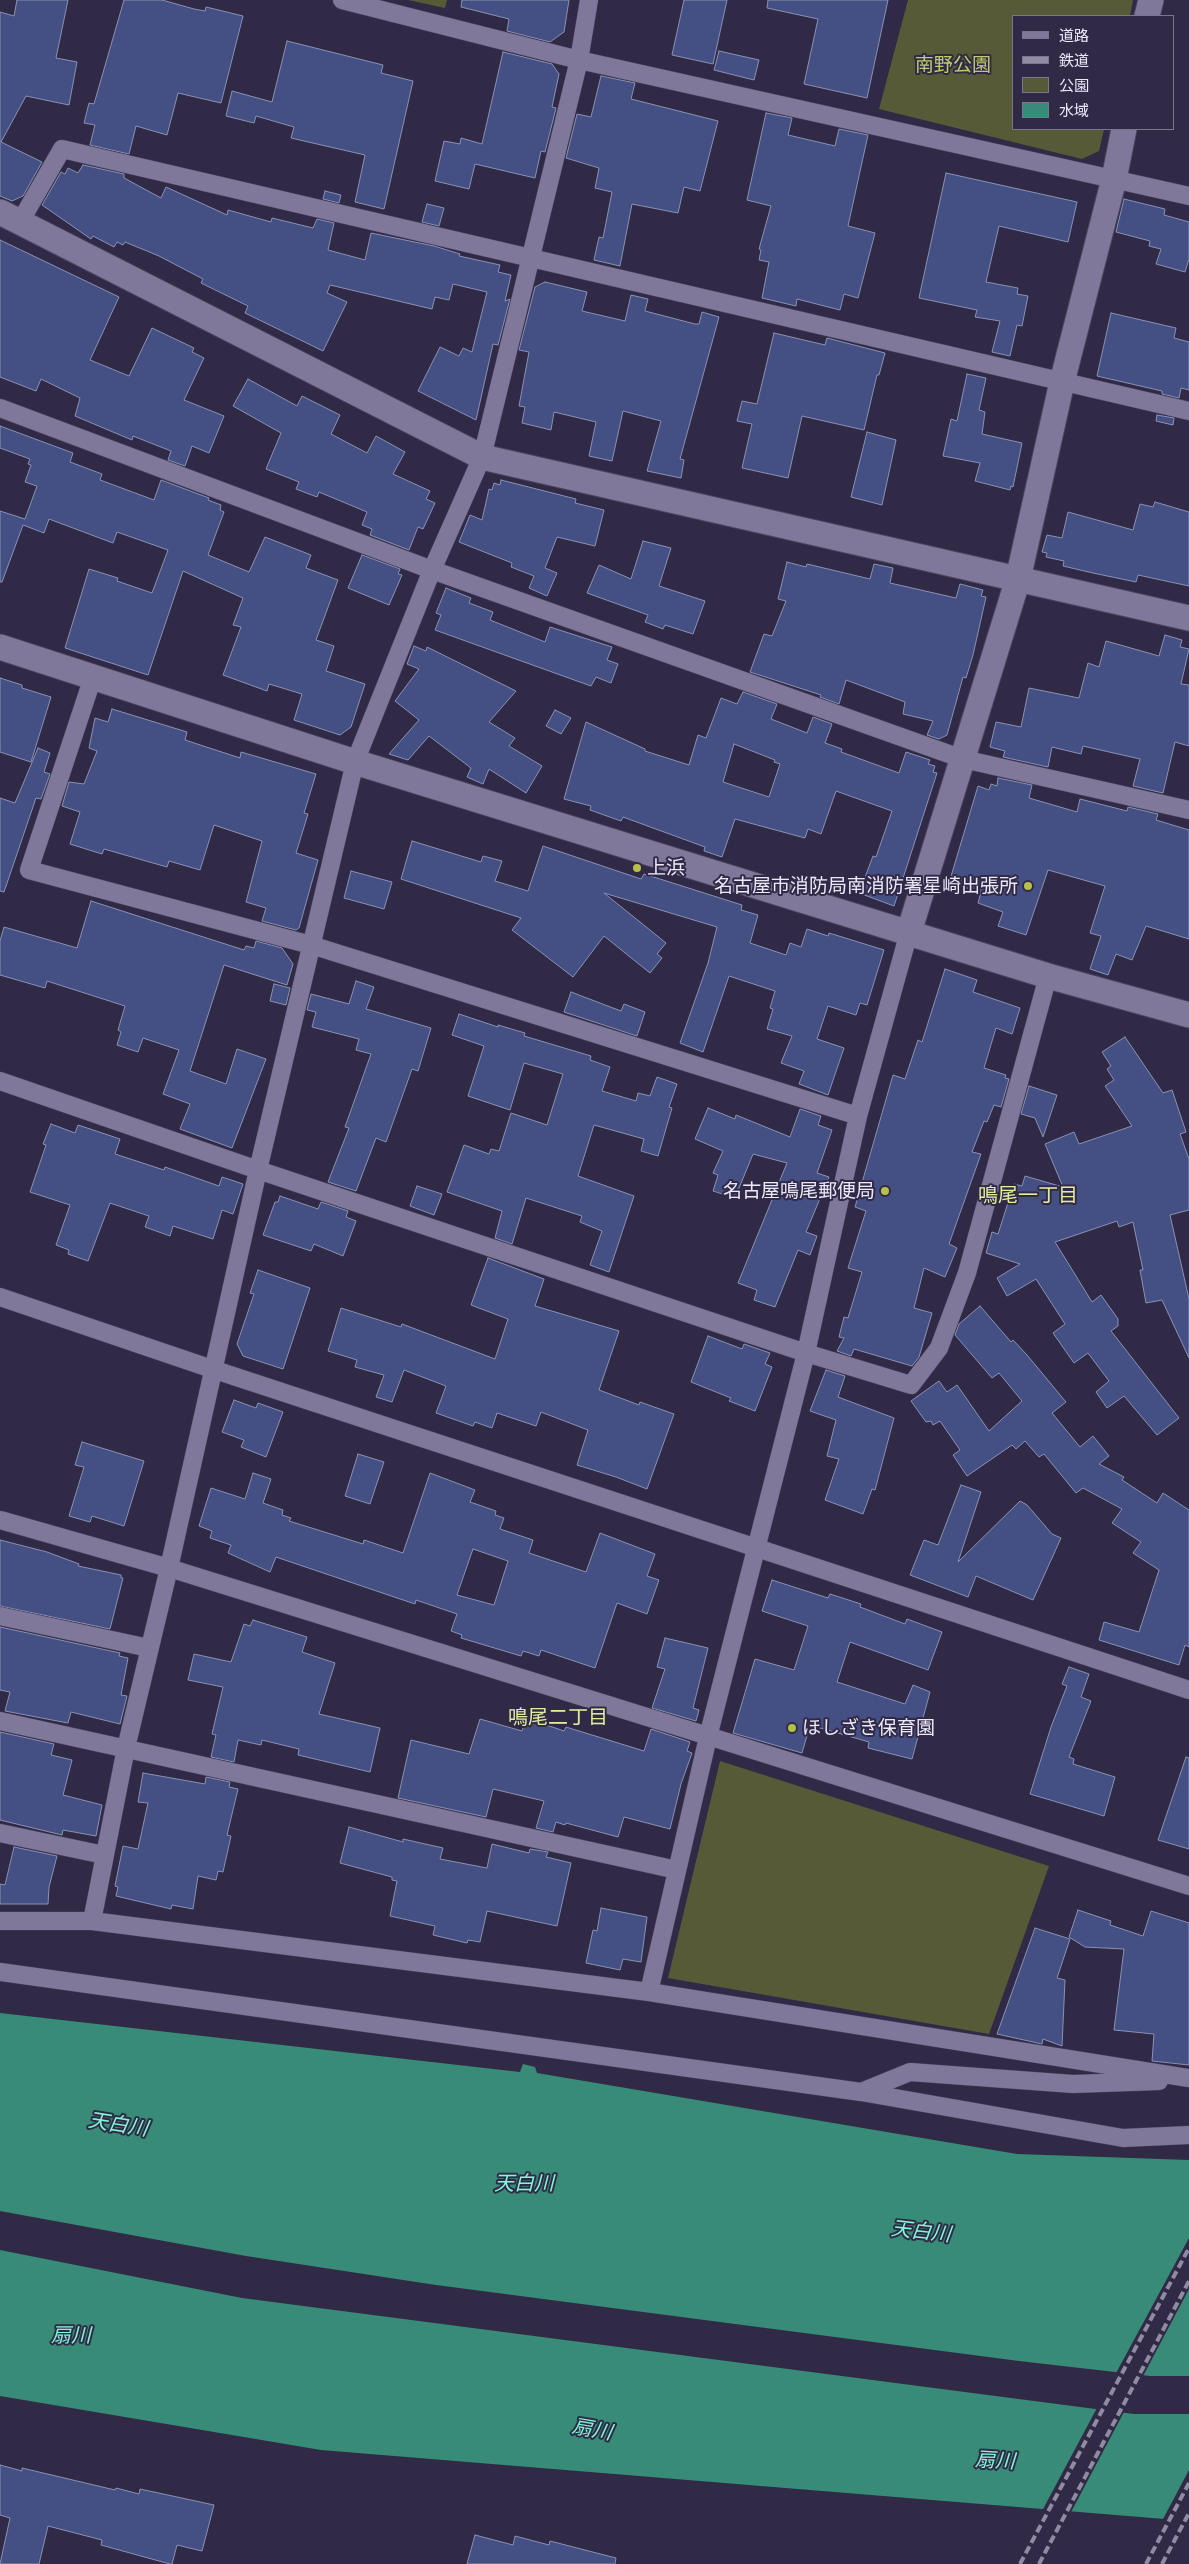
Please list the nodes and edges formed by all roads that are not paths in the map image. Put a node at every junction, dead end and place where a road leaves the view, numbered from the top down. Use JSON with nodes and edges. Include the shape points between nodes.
{"nodes":[{"id":1,"x":342,"y":0,"type":"edge"},
{"id":2,"x":589,"y":0,"type":"edge"},
{"id":3,"x":1151,"y":0,"type":"edge"},
{"id":4,"x":1147,"y":15,"type":"edge"},
{"id":5,"x":579,"y":60,"type":"junction"},
{"id":6,"x":1124,"y":130,"type":"edge"},
{"id":7,"x":1114,"y":179,"type":"junction"},
{"id":8,"x":1189,"y":196,"type":"edge"},
{"id":9,"x":10,"y":217,"type":"edge"},
{"id":10,"x":532,"y":258,"type":"junction"},
{"id":11,"x":1062,"y":382,"type":"junction"},
{"id":12,"x":0,"y":408,"type":"edge"},
{"id":13,"x":1189,"y":411,"type":"edge"},
{"id":14,"x":482,"y":457,"type":"junction"},
{"id":15,"x":432,"y":570,"type":"junction"},
{"id":16,"x":1018,"y":579,"type":"junction"},
{"id":17,"x":1189,"y":618,"type":"edge"},
{"id":18,"x":0,"y":647,"type":"edge"},
{"id":19,"x":93,"y":677,"type":"junction"},
{"id":20,"x":963,"y":759,"type":"junction"},
{"id":21,"x":355,"y":762,"type":"junction"},
{"id":22,"x":1189,"y":810,"type":"edge"},
{"id":23,"x":909,"y":932,"type":"junction"},
{"id":24,"x":311,"y":945,"type":"junction"},
{"id":25,"x":1048,"y":976,"type":"junction"},
{"id":26,"x":1189,"y":1015,"type":"edge"},
{"id":27,"x":0,"y":1080,"type":"edge"},
{"id":28,"x":858,"y":1116,"type":"junction"},
{"id":29,"x":258,"y":1170,"type":"junction"},
{"id":30,"x":0,"y":1296,"type":"edge"},
{"id":31,"x":806,"y":1353,"type":"junction"},
{"id":32,"x":215,"y":1370,"type":"junction"},
{"id":33,"x":0,"y":1520,"type":"edge"},
{"id":34,"x":757,"y":1546,"type":"junction"},
{"id":35,"x":169,"y":1568,"type":"junction"},
{"id":36,"x":0,"y":1616,"type":"edge"},
{"id":37,"x":149,"y":1648,"type":"junction"},
{"id":38,"x":1189,"y":1690,"type":"edge"},
{"id":39,"x":0,"y":1721,"type":"edge"},
{"id":40,"x":708,"y":1737,"type":"junction"},
{"id":41,"x":126,"y":1748,"type":"junction"},
{"id":42,"x":0,"y":1833,"type":"edge"},
{"id":43,"x":104,"y":1855,"type":"junction"},
{"id":44,"x":677,"y":1870,"type":"junction"},
{"id":45,"x":1189,"y":1886,"type":"edge"},
{"id":46,"x":0,"y":1921,"type":"edge"},
{"id":47,"x":92,"y":1921,"type":"junction"},
{"id":48,"x":0,"y":1972,"type":"edge"},
{"id":49,"x":649,"y":1992,"type":"junction"},
{"id":50,"x":1189,"y":2079,"type":"edge"},
{"id":51,"x":861,"y":2092,"type":"junction"},
{"id":52,"x":1189,"y":2135,"type":"edge"}],
"edges":[{"from":1,"to":5,"type":"street"},
{"from":2,"to":5,"type":"street"},
{"from":3,"to":4,"type":"street"},
{"from":5,"to":7,"type":"street"},
{"from":5,"to":10,"type":"street"},
{"from":6,"to":7,"type":"street"},
{"from":7,"to":8,"type":"street"},
{"from":7,"to":11,"type":"street"},
{"from":9,"to":10,"type":"street","via":[[62,149]]},
{"from":9,"to":14,"type":"street"},
{"from":10,"to":11,"type":"street"},
{"from":10,"to":14,"type":"street"},
{"from":11,"to":13,"type":"street"},
{"from":11,"to":16,"type":"street"},
{"from":12,"to":15,"type":"street"},
{"from":14,"to":15,"type":"street"},
{"from":14,"to":16,"type":"street"},
{"from":15,"to":20,"type":"street"},
{"from":15,"to":21,"type":"street"},
{"from":16,"to":17,"type":"street"},
{"from":16,"to":20,"type":"street"},
{"from":18,"to":19,"type":"street"},
{"from":19,"to":21,"type":"street"},
{"from":19,"to":24,"type":"street","via":[[29,870]]},
{"from":20,"to":22,"type":"street"},
{"from":20,"to":23,"type":"street"},
{"from":21,"to":23,"type":"street"},
{"from":21,"to":24,"type":"street"},
{"from":23,"to":25,"type":"street"},
{"from":23,"to":28,"type":"street"},
{"from":24,"to":28,"type":"street"},
{"from":24,"to":29,"type":"street"},
{"from":25,"to":26,"type":"street"},
{"from":25,"to":31,"type":"street","via":[[967,1273],[939,1348],[910,1385]]},
{"from":27,"to":29,"type":"street"},
{"from":28,"to":31,"type":"street"},
{"from":29,"to":31,"type":"street"},
{"from":29,"to":32,"type":"street"},
{"from":30,"to":32,"type":"street"},
{"from":31,"to":34,"type":"street"},
{"from":32,"to":34,"type":"street"},
{"from":32,"to":35,"type":"street"},
{"from":33,"to":35,"type":"street"},
{"from":34,"to":38,"type":"street"},
{"from":34,"to":40,"type":"street"},
{"from":35,"to":37,"type":"street"},
{"from":35,"to":40,"type":"street"},
{"from":36,"to":37,"type":"street"},
{"from":37,"to":41,"type":"street"},
{"from":39,"to":41,"type":"street"},
{"from":40,"to":44,"type":"street"},
{"from":40,"to":45,"type":"street"},
{"from":41,"to":43,"type":"street"},
{"from":41,"to":44,"type":"street"},
{"from":42,"to":43,"type":"street"},
{"from":43,"to":47,"type":"street"},
{"from":44,"to":49,"type":"street"},
{"from":46,"to":47,"type":"street"},
{"from":47,"to":49,"type":"street"},
{"from":48,"to":51,"type":"street"},
{"from":49,"to":50,"type":"street"},
{"from":50,"to":51,"type":"street","via":[[1073,2084],[910,2072]]},
{"from":51,"to":52,"type":"street","via":[[1123,2138]]}]}
